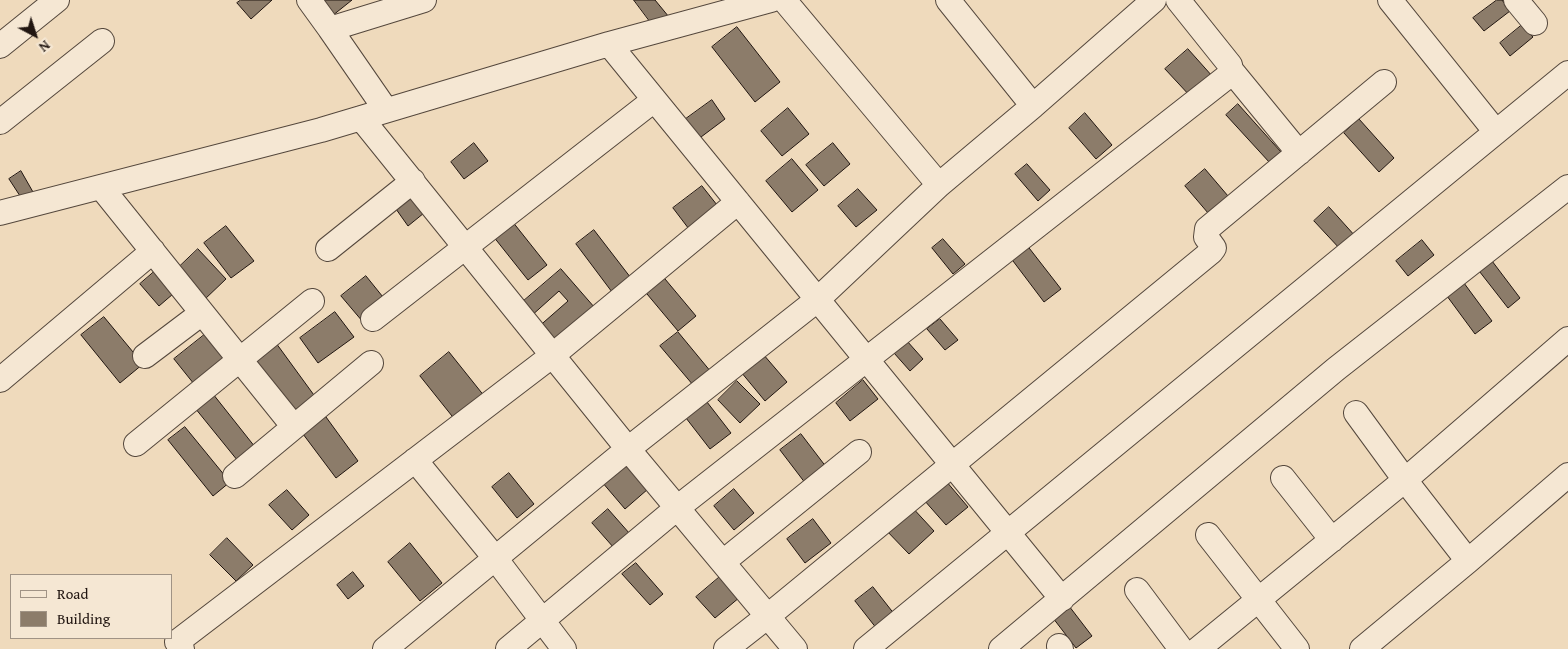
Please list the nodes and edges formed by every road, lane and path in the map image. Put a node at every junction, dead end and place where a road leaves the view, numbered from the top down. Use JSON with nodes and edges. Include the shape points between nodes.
{"nodes":[{"id":1,"x":57,"y":0,"type":"edge"},
{"id":2,"x":309,"y":0,"type":"edge"},
{"id":3,"x":424,"y":0,"type":"edge"},
{"id":4,"x":771,"y":0,"type":"edge"},
{"id":5,"x":784,"y":0,"type":"edge"},
{"id":6,"x":948,"y":0,"type":"edge"},
{"id":7,"x":1154,"y":0,"type":"edge"},
{"id":8,"x":1178,"y":0,"type":"edge"},
{"id":9,"x":1390,"y":0,"type":"edge"},
{"id":10,"x":1516,"y":0,"type":"edge"},
{"id":11,"x":1535,"y":22,"type":"dead end"},
{"id":12,"x":330,"y":29,"type":"junction"},
{"id":13,"x":102,"y":40,"type":"dead end"},
{"id":14,"x":609,"y":44,"type":"junction"},
{"id":15,"x":0,"y":46,"type":"edge"},
{"id":16,"x":1231,"y":70,"type":"junction"},
{"id":17,"x":1568,"y":73,"type":"edge"},
{"id":18,"x":1384,"y":82,"type":"dead end"},
{"id":19,"x":654,"y":100,"type":"junction"},
{"id":20,"x":1032,"y":106,"type":"junction"},
{"id":21,"x":386,"y":110,"type":"junction"},
{"id":22,"x":362,"y":118,"type":"junction"},
{"id":23,"x":0,"y":122,"type":"edge"},
{"id":24,"x":1496,"y":132,"type":"junction"},
{"id":25,"x":1299,"y":153,"type":"junction"},
{"id":26,"x":412,"y":181,"type":"junction"},
{"id":27,"x":939,"y":185,"type":"junction"},
{"id":28,"x":102,"y":187,"type":"junction"},
{"id":29,"x":1568,"y":187,"type":"edge"},
{"id":30,"x":738,"y":202,"type":"junction"},
{"id":31,"x":0,"y":213,"type":"edge"},
{"id":32,"x":465,"y":247,"type":"junction"},
{"id":33,"x":328,"y":249,"type":"dead end"},
{"id":34,"x":153,"y":251,"type":"junction"},
{"id":35,"x":817,"y":300,"type":"junction"},
{"id":36,"x":312,"y":301,"type":"dead end"},
{"id":37,"x":202,"y":313,"type":"junction"},
{"id":38,"x":373,"y":319,"type":"dead end"},
{"id":39,"x":1565,"y":350,"type":"edge"},
{"id":40,"x":553,"y":355,"type":"junction"},
{"id":41,"x":145,"y":356,"type":"dead end"},
{"id":42,"x":239,"y":359,"type":"junction"},
{"id":43,"x":866,"y":359,"type":"junction"},
{"id":44,"x":371,"y":363,"type":"dead end"},
{"id":45,"x":0,"y":380,"type":"edge"},
{"id":46,"x":1356,"y":413,"type":"dead end"},
{"id":47,"x":294,"y":427,"type":"junction"},
{"id":48,"x":136,"y":444,"type":"dead end"},
{"id":49,"x":628,"y":449,"type":"junction"},
{"id":50,"x":859,"y":452,"type":"dead end"},
{"id":51,"x":415,"y":460,"type":"junction"},
{"id":52,"x":952,"y":464,"type":"junction"},
{"id":53,"x":235,"y":476,"type":"dead end"},
{"id":54,"x":1568,"y":476,"type":"edge"},
{"id":55,"x":1283,"y":478,"type":"dead end"},
{"id":56,"x":1405,"y":480,"type":"junction"},
{"id":57,"x":677,"y":508,"type":"junction"},
{"id":58,"x":1008,"y":534,"type":"junction"},
{"id":59,"x":1208,"y":535,"type":"dead end"},
{"id":60,"x":1332,"y":540,"type":"junction"},
{"id":61,"x":495,"y":558,"type":"junction"},
{"id":62,"x":723,"y":562,"type":"junction"},
{"id":63,"x":1468,"y":562,"type":"junction"},
{"id":64,"x":1137,"y":590,"type":"dead end"},
{"id":65,"x":1062,"y":599,"type":"junction"},
{"id":66,"x":1259,"y":599,"type":"junction"},
{"id":67,"x":768,"y":616,"type":"junction"},
{"id":68,"x":542,"y":620,"type":"junction"},
{"id":69,"x":176,"y":647,"type":"edge"},
{"id":70,"x":385,"y":649,"type":"edge"},
{"id":71,"x":508,"y":649,"type":"edge"},
{"id":72,"x":564,"y":649,"type":"edge"},
{"id":73,"x":726,"y":649,"type":"edge"},
{"id":74,"x":796,"y":649,"type":"edge"},
{"id":75,"x":866,"y":649,"type":"edge"},
{"id":76,"x":1001,"y":649,"type":"edge"},
{"id":77,"x":1181,"y":649,"type":"edge"},
{"id":78,"x":1198,"y":649,"type":"edge"},
{"id":79,"x":1297,"y":649,"type":"edge"},
{"id":80,"x":1362,"y":649,"type":"edge"}],
"edges":[{"from":1,"to":15,"type":"street"},
{"from":2,"to":12,"type":"street"},
{"from":3,"to":12,"type":"street"},
{"from":4,"to":14,"type":"street"},
{"from":5,"to":27,"type":"street"},
{"from":6,"to":20,"type":"street"},
{"from":7,"to":20,"type":"street"},
{"from":8,"to":16,"type":"street"},
{"from":9,"to":24,"type":"street"},
{"from":10,"to":11,"type":"street"},
{"from":12,"to":21,"type":"street"},
{"from":13,"to":23,"type":"street"},
{"from":14,"to":19,"type":"street"},
{"from":14,"to":21,"type":"street"},
{"from":16,"to":25,"type":"street"},
{"from":16,"to":43,"type":"street","via":[[1228,76]]},
{"from":17,"to":24,"type":"street"},
{"from":18,"to":25,"type":"street"},
{"from":19,"to":30,"type":"street"},
{"from":19,"to":32,"type":"street"},
{"from":20,"to":27,"type":"street"},
{"from":21,"to":22,"type":"street"},
{"from":22,"to":26,"type":"street"},
{"from":22,"to":28,"type":"street"},
{"from":24,"to":58,"type":"street"},
{"from":25,"to":52,"type":"street","via":[[1208,229],[1206,237],[1214,248],[1211,252]]},
{"from":26,"to":32,"type":"street"},
{"from":26,"to":33,"type":"street"},
{"from":27,"to":35,"type":"street"},
{"from":28,"to":31,"type":"street"},
{"from":28,"to":34,"type":"street"},
{"from":29,"to":65,"type":"street","via":[[1336,369]]},
{"from":30,"to":35,"type":"street"},
{"from":30,"to":40,"type":"street"},
{"from":32,"to":38,"type":"street"},
{"from":32,"to":40,"type":"street"},
{"from":34,"to":37,"type":"street"},
{"from":34,"to":45,"type":"street"},
{"from":35,"to":43,"type":"street"},
{"from":35,"to":49,"type":"street"},
{"from":36,"to":42,"type":"street"},
{"from":37,"to":41,"type":"street"},
{"from":37,"to":42,"type":"street"},
{"from":39,"to":56,"type":"street"},
{"from":40,"to":49,"type":"street"},
{"from":40,"to":51,"type":"street"},
{"from":42,"to":47,"type":"street"},
{"from":42,"to":48,"type":"street"},
{"from":43,"to":52,"type":"street"},
{"from":43,"to":57,"type":"street"},
{"from":44,"to":47,"type":"street"},
{"from":46,"to":56,"type":"street"},
{"from":47,"to":53,"type":"street"},
{"from":49,"to":57,"type":"street"},
{"from":49,"to":61,"type":"street"},
{"from":50,"to":62,"type":"street"},
{"from":51,"to":61,"type":"street"},
{"from":51,"to":69,"type":"street"},
{"from":52,"to":58,"type":"street"},
{"from":52,"to":67,"type":"street"},
{"from":54,"to":63,"type":"street"},
{"from":55,"to":60,"type":"street"},
{"from":56,"to":60,"type":"street"},
{"from":56,"to":63,"type":"street"},
{"from":57,"to":62,"type":"street"},
{"from":57,"to":68,"type":"street"},
{"from":58,"to":65,"type":"street"},
{"from":58,"to":75,"type":"street"},
{"from":59,"to":66,"type":"street"},
{"from":60,"to":66,"type":"street"},
{"from":61,"to":68,"type":"street"},
{"from":61,"to":70,"type":"street"},
{"from":62,"to":67,"type":"street"},
{"from":63,"to":80,"type":"street"},
{"from":64,"to":77,"type":"street"},
{"from":65,"to":76,"type":"street"},
{"from":66,"to":78,"type":"street"},
{"from":66,"to":79,"type":"street"},
{"from":67,"to":73,"type":"street"},
{"from":67,"to":74,"type":"street"},
{"from":68,"to":71,"type":"street"},
{"from":68,"to":72,"type":"street"}]}
